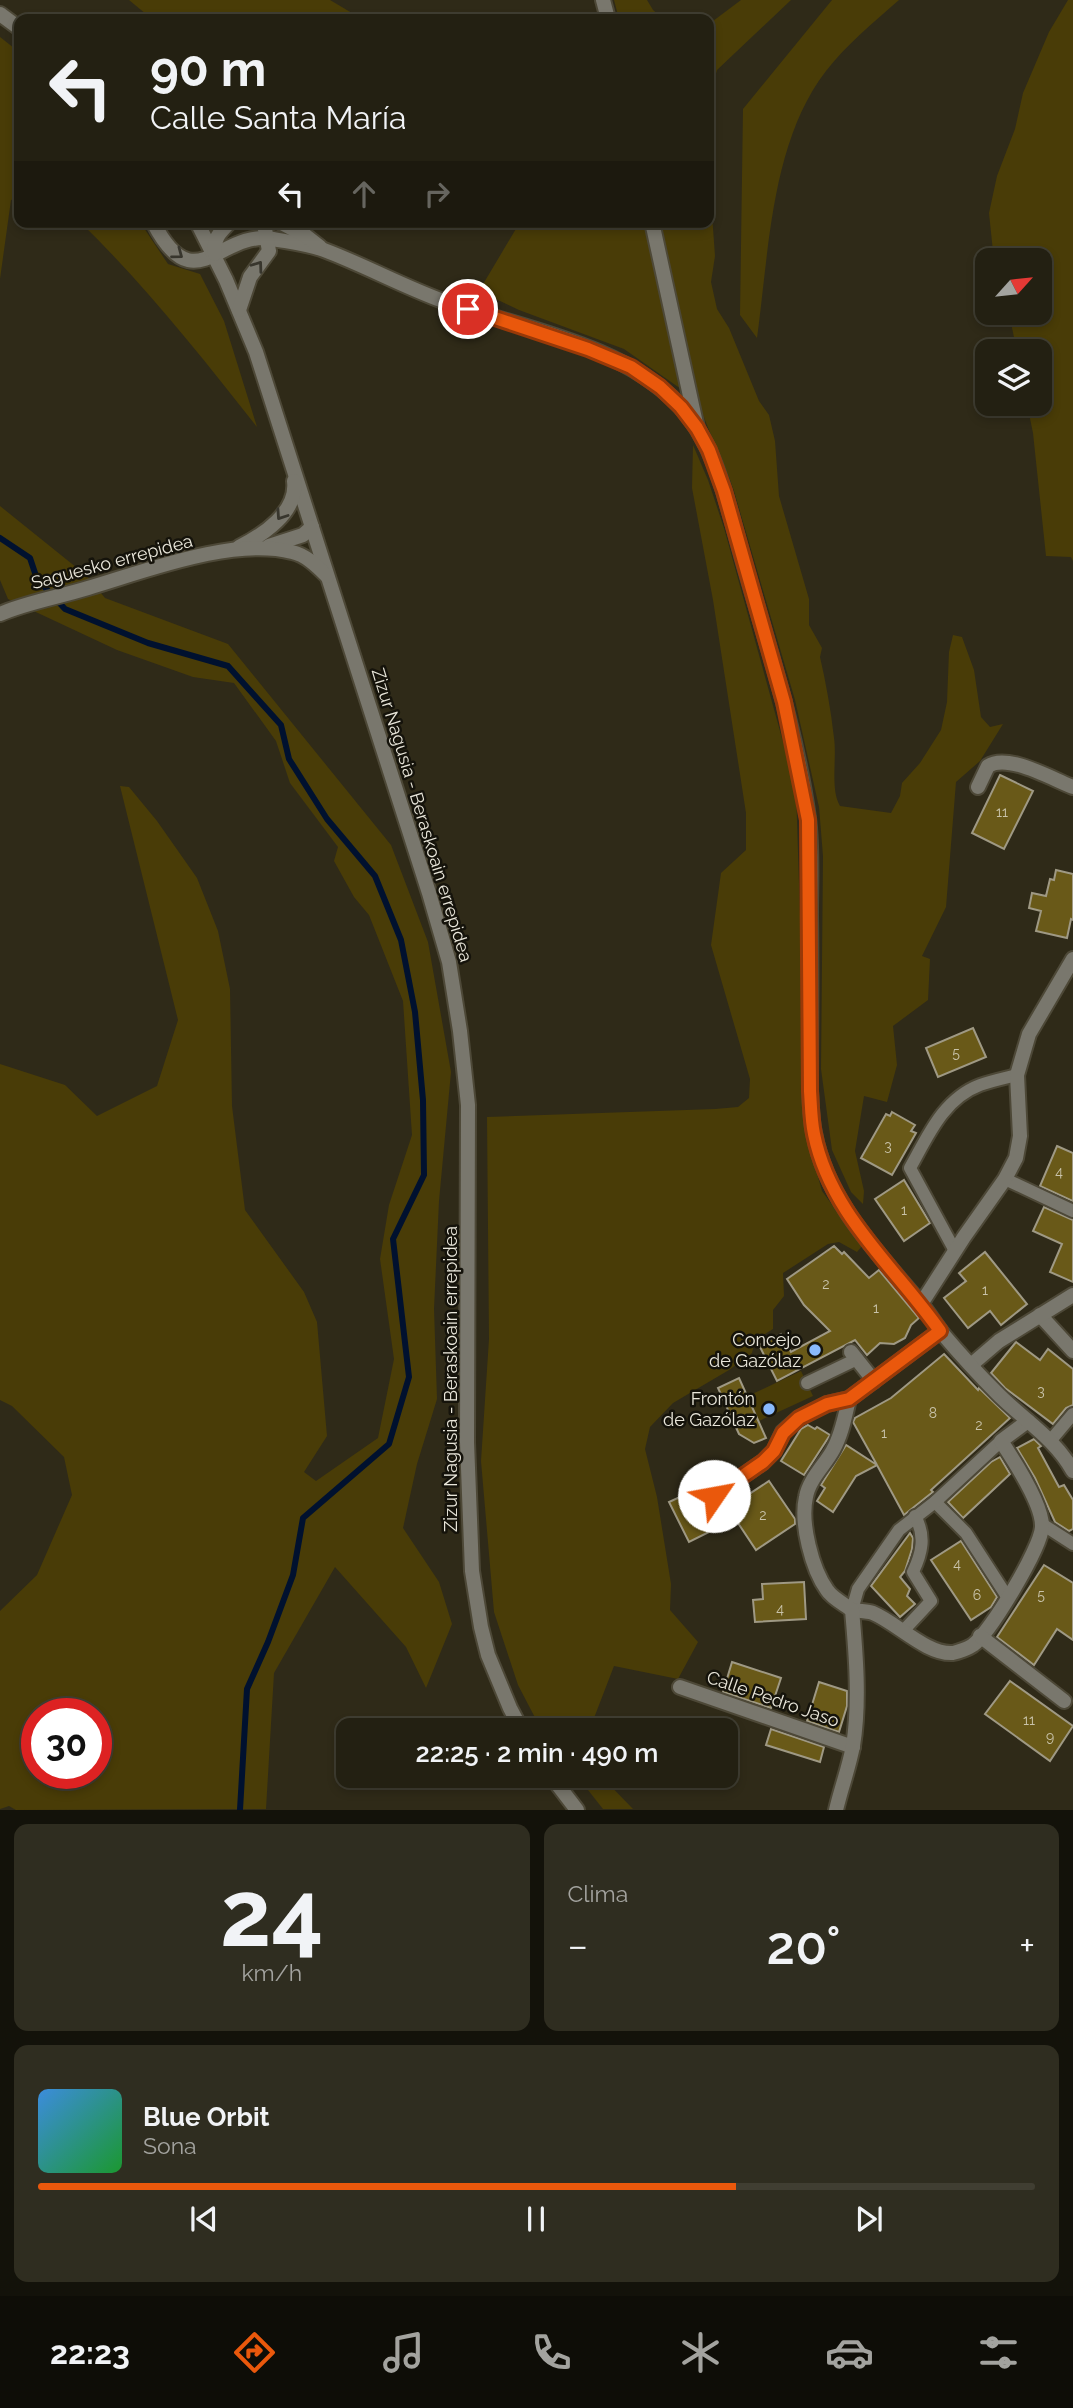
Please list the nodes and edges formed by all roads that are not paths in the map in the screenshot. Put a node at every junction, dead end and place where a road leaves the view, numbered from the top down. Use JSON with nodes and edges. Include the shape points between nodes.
{"nodes":[{"id":1,"x":157,"y":228,"type":"edge"},
{"id":2,"x":200,"y":228,"type":"edge"},
{"id":3,"x":224,"y":228,"type":"edge"},
{"id":4,"x":264,"y":228,"type":"edge"},
{"id":5,"x":291,"y":228,"type":"edge"},
{"id":6,"x":653,"y":228,"type":"edge"},
{"id":7,"x":267,"y":238,"type":"junction"},
{"id":8,"x":321,"y":248,"type":"junction"},
{"id":9,"x":215,"y":256,"type":"junction"},
{"id":10,"x":239,"y":310,"type":"junction"},
{"id":11,"x":697,"y":428,"type":"junction"},
{"id":12,"x":291,"y":461,"type":"junction"},
{"id":13,"x":312,"y":527,"type":"junction"},
{"id":14,"x":261,"y":548,"type":"junction"},
{"id":15,"x":235,"y":549,"type":"junction"},
{"id":16,"x":328,"y":576,"type":"junction"},
{"id":17,"x":0,"y":614,"type":"edge"},
{"id":18,"x":978,"y":787,"type":"dead end"},
{"id":19,"x":1073,"y":787,"type":"edge"},
{"id":20,"x":1071,"y":967,"type":"edge"},
{"id":21,"x":1017,"y":1075,"type":"junction"},
{"id":22,"x":1006,"y":1180,"type":"junction"},
{"id":23,"x":1073,"y":1211,"type":"edge"},
{"id":24,"x":955,"y":1251,"type":"junction"},
{"id":25,"x":1073,"y":1295,"type":"edge"},
{"id":26,"x":921,"y":1304,"type":"junction"},
{"id":27,"x":1040,"y":1315,"type":"junction"},
{"id":28,"x":940,"y":1331,"type":"junction"},
{"id":29,"x":1073,"y":1351,"type":"edge"},
{"id":30,"x":854,"y":1355,"type":"joint"},
{"id":31,"x":971,"y":1366,"type":"junction"},
{"id":32,"x":874,"y":1381,"type":"junction"},
{"id":33,"x":807,"y":1383,"type":"dead end"},
{"id":34,"x":849,"y":1399,"type":"junction"},
{"id":35,"x":1073,"y":1413,"type":"edge"},
{"id":36,"x":1028,"y":1421,"type":"junction"},
{"id":37,"x":1051,"y":1440,"type":"junction"},
{"id":38,"x":1001,"y":1441,"type":"junction"},
{"id":39,"x":1073,"y":1471,"type":"edge"},
{"id":40,"x":714,"y":1496,"type":"dead end"},
{"id":41,"x":936,"y":1502,"type":"junction"},
{"id":42,"x":915,"y":1516,"type":"junction"},
{"id":43,"x":1042,"y":1524,"type":"junction"},
{"id":44,"x":1073,"y":1544,"type":"edge"},
{"id":45,"x":1008,"y":1598,"type":"junction"},
{"id":46,"x":852,"y":1610,"type":"junction"},
{"id":47,"x":904,"y":1630,"type":"junction"},
{"id":48,"x":980,"y":1636,"type":"junction"},
{"id":49,"x":680,"y":1687,"type":"dead end"},
{"id":50,"x":1064,"y":1701,"type":"dead end"},
{"id":51,"x":515,"y":1718,"type":"edge"},
{"id":52,"x":853,"y":1747,"type":"junction"},
{"id":53,"x":560,"y":1788,"type":"edge"},
{"id":54,"x":577,"y":1810,"type":"edge"},
{"id":55,"x":836,"y":1810,"type":"edge"}],
"edges":[{"from":1,"to":9,"type":"street","one_way":true,"via":[[180,257],[189,261]]},
{"from":2,"to":9,"type":"street","name":"Zizur Nagusia - Beraskoain errepidea"},
{"from":3,"to":9,"type":"street","via":[[214,244]]},
{"from":4,"to":7,"type":"street"},
{"from":5,"to":8,"type":"street"},
{"from":6,"to":11,"type":"street"},
{"from":7,"to":8,"type":"street"},
{"from":7,"to":9,"type":"street","via":[[254,237]]},
{"from":10,"to":7,"type":"street","one_way":true,"via":[[250,277],[269,251]]},
{"from":8,"to":11,"type":"street","via":[[426,294],[615,359],[660,387]]},
{"from":9,"to":10,"type":"street","name":"Zizur Nagusia - Beraskoain errepidea"},
{"from":10,"to":12,"type":"street","name":"Zizur Nagusia - Beraskoain errepidea"},
{"from":11,"to":26,"type":"street","via":[[724,491],[802,782],[808,820],[814,1135],[834,1190],[865,1239]]},
{"from":12,"to":13,"type":"street","name":"Zizur Nagusia - Beraskoain errepidea"},
{"from":12,"to":15,"type":"street","one_way":true,"via":[[295,490],[282,515],[261,536]]},
{"from":13,"to":14,"type":"street","via":[[303,535]]},
{"from":13,"to":16,"type":"street","name":"Zizur Nagusia - Beraskoain errepidea"},
{"from":14,"to":15,"type":"street"},
{"from":14,"to":16,"type":"street","via":[[295,552]]},
{"from":15,"to":17,"type":"street","name":"Saguesko errepidea"},
{"from":16,"to":51,"type":"street","name":"Zizur Nagusia - Beraskoain errepidea","via":[[449,962],[468,1105],[467,1442],[472,1571],[488,1655]]},
{"from":18,"to":19,"type":"street","via":[[988,766],[1000,762]]},
{"from":20,"to":21,"type":"street","via":[[1029,1034]]},
{"from":21,"to":22,"type":"street","via":[[1020,1136]]},
{"from":21,"to":24,"type":"street","via":[[956,1098],[937,1120],[910,1168]]},
{"from":22,"to":23,"type":"street"},
{"from":22,"to":24,"type":"street"},
{"from":24,"to":26,"type":"street"},
{"from":25,"to":27,"type":"street"},
{"from":26,"to":28,"type":"street"},
{"from":27,"to":29,"type":"street"},
{"from":27,"to":31,"type":"street"},
{"from":28,"to":31,"type":"street"},
{"from":28,"to":32,"type":"street"},
{"from":30,"to":32,"type":"street"},
{"from":30,"to":33,"type":"street"},
{"from":31,"to":36,"type":"street"},
{"from":32,"to":34,"type":"street"},
{"from":34,"to":40,"type":"street","via":[[799,1418],[763,1462]]},
{"from":34,"to":46,"type":"street","via":[[834,1449],[805,1497],[806,1528],[817,1573],[828,1593]]},
{"from":35,"to":37,"type":"street"},
{"from":36,"to":37,"type":"street"},
{"from":36,"to":38,"type":"street"},
{"from":37,"to":39,"type":"street"},
{"from":38,"to":41,"type":"street"},
{"from":38,"to":43,"type":"street","via":[[1022,1474]]},
{"from":41,"to":42,"type":"street"},
{"from":41,"to":45,"type":"street","via":[[966,1533]]},
{"from":42,"to":46,"type":"street","via":[[899,1530],[858,1589]]},
{"from":42,"to":47,"type":"street","via":[[921,1527],[922,1553],[913,1572],[932,1601]]},
{"from":43,"to":44,"type":"street"},
{"from":43,"to":45,"type":"street","via":[[1029,1564]]},
{"from":45,"to":48,"type":"street"},
{"from":46,"to":47,"type":"street","via":[[871,1612]]},
{"from":46,"to":52,"type":"street","name":"Calle Pedro Jaso"},
{"from":47,"to":48,"type":"street","via":[[931,1649],[953,1653],[973,1645]]},
{"from":48,"to":50,"type":"street"},
{"from":49,"to":52,"type":"street","name":"Calle Pedro Jaso"},
{"from":52,"to":55,"type":"street","name":"Calle Pedro Jaso"},
{"from":53,"to":54,"type":"street"}]}
